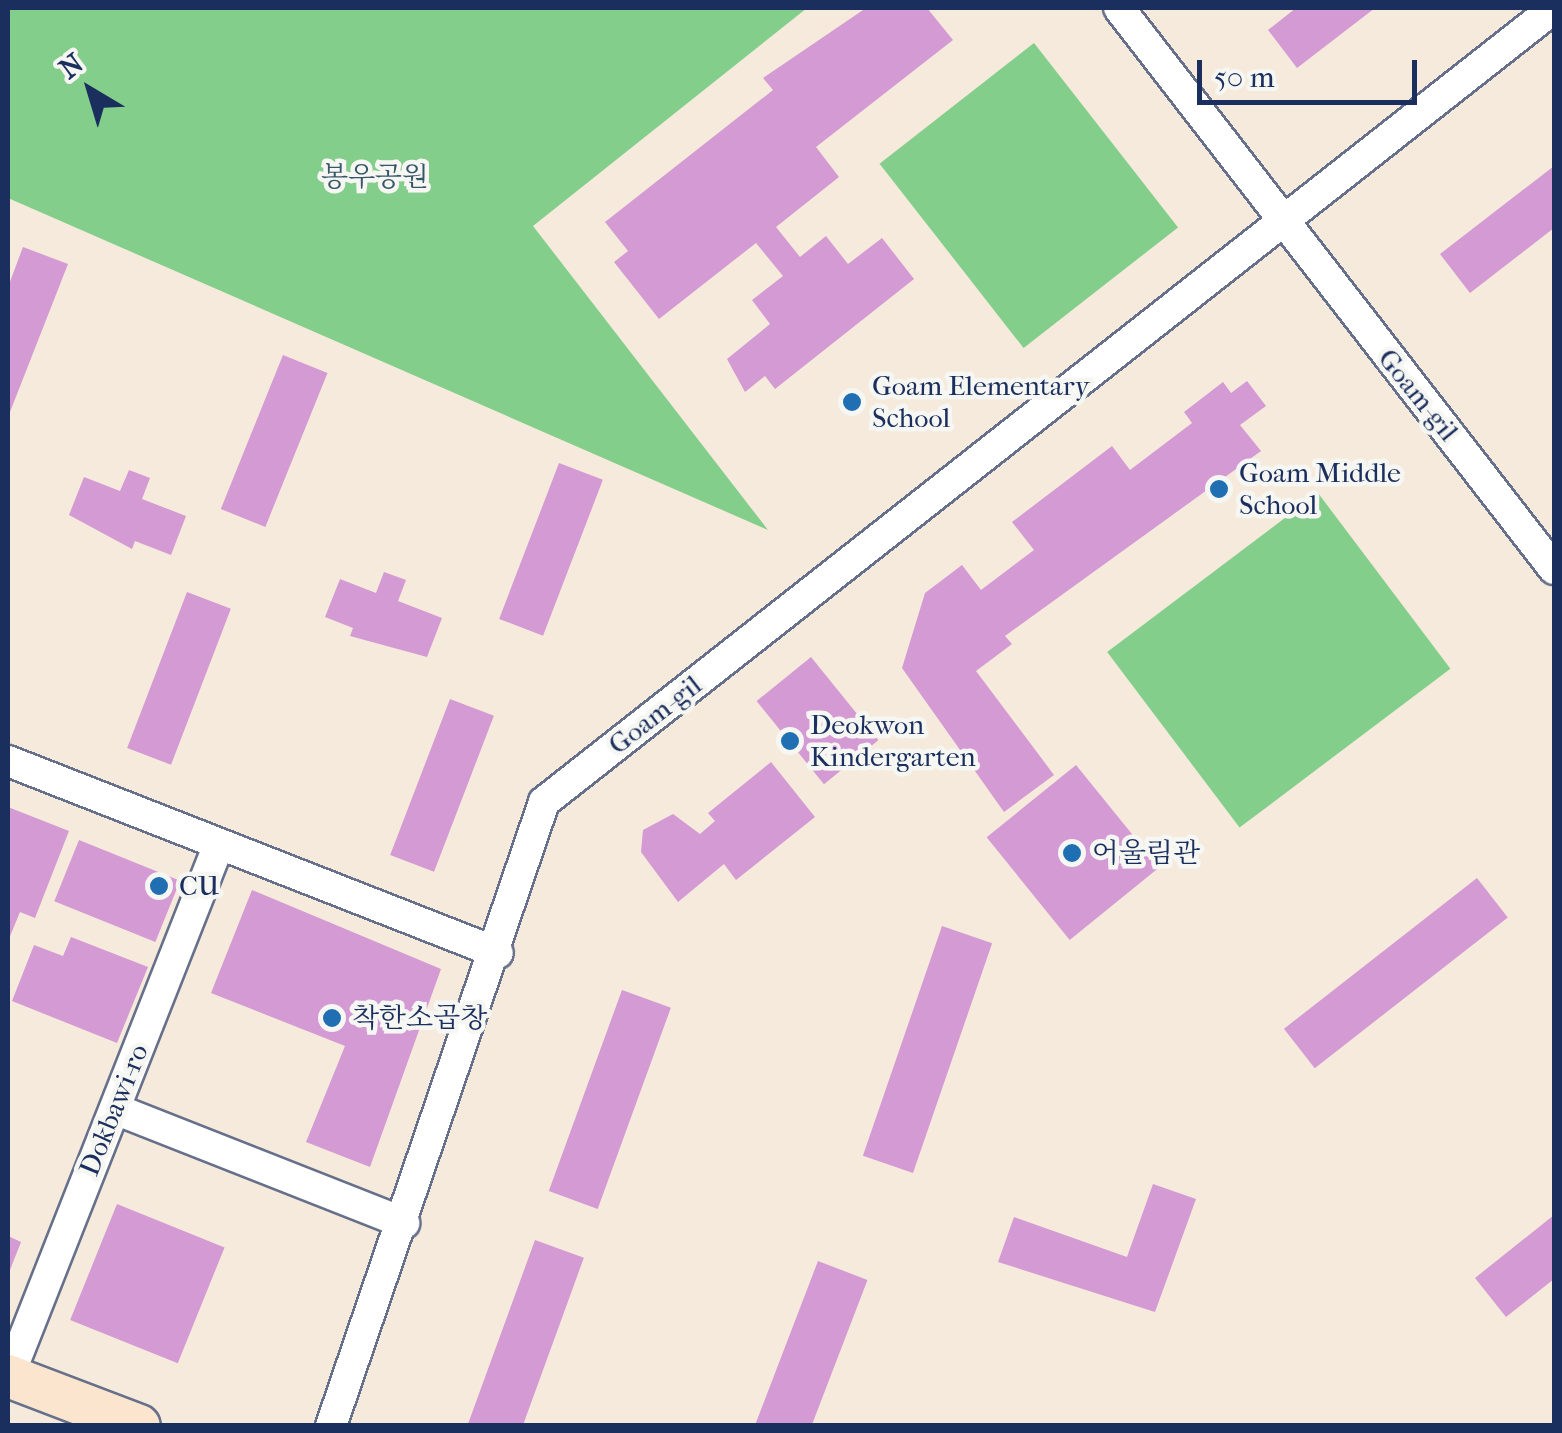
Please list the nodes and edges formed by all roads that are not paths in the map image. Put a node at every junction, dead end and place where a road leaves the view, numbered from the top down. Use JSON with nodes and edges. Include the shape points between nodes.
{"nodes":[{"id":1,"x":1119,"y":8,"type":"edge"},
{"id":2,"x":1554,"y":8,"type":"edge"},
{"id":3,"x":1283,"y":219,"type":"junction"},
{"id":4,"x":1554,"y":570,"type":"edge"},
{"id":5,"x":8,"y":760,"type":"edge"},
{"id":6,"x":219,"y":844,"type":"junction"},
{"id":7,"x":498,"y":953,"type":"junction"},
{"id":8,"x":115,"y":1109,"type":"junction"},
{"id":9,"x":404,"y":1224,"type":"junction"},
{"id":10,"x":8,"y":1376,"type":"edge"},
{"id":11,"x":139,"y":1426,"type":"edge"},
{"id":12,"x":331,"y":1426,"type":"edge"}],
"edges":[{"from":1,"to":3,"type":"street","name":"Goam-gil"},
{"from":2,"to":3,"type":"street","name":"Goam-gil"},
{"from":3,"to":4,"type":"street","name":"Goam-gil"},
{"from":3,"to":7,"type":"street","name":"Goam-gil","via":[[544,802]]},
{"from":5,"to":6,"type":"street"},
{"from":6,"to":7,"type":"street"},
{"from":6,"to":8,"type":"street","name":"Dokbawi-ro"},
{"from":7,"to":9,"type":"street","name":"Goam-gil"},
{"from":8,"to":9,"type":"street"},
{"from":8,"to":10,"type":"street","name":"Dokbawi-ro"},
{"from":9,"to":12,"type":"street","name":"Goam-gil"},
{"from":10,"to":11,"type":"main road","name":"Dokbawi-ro"}]}
